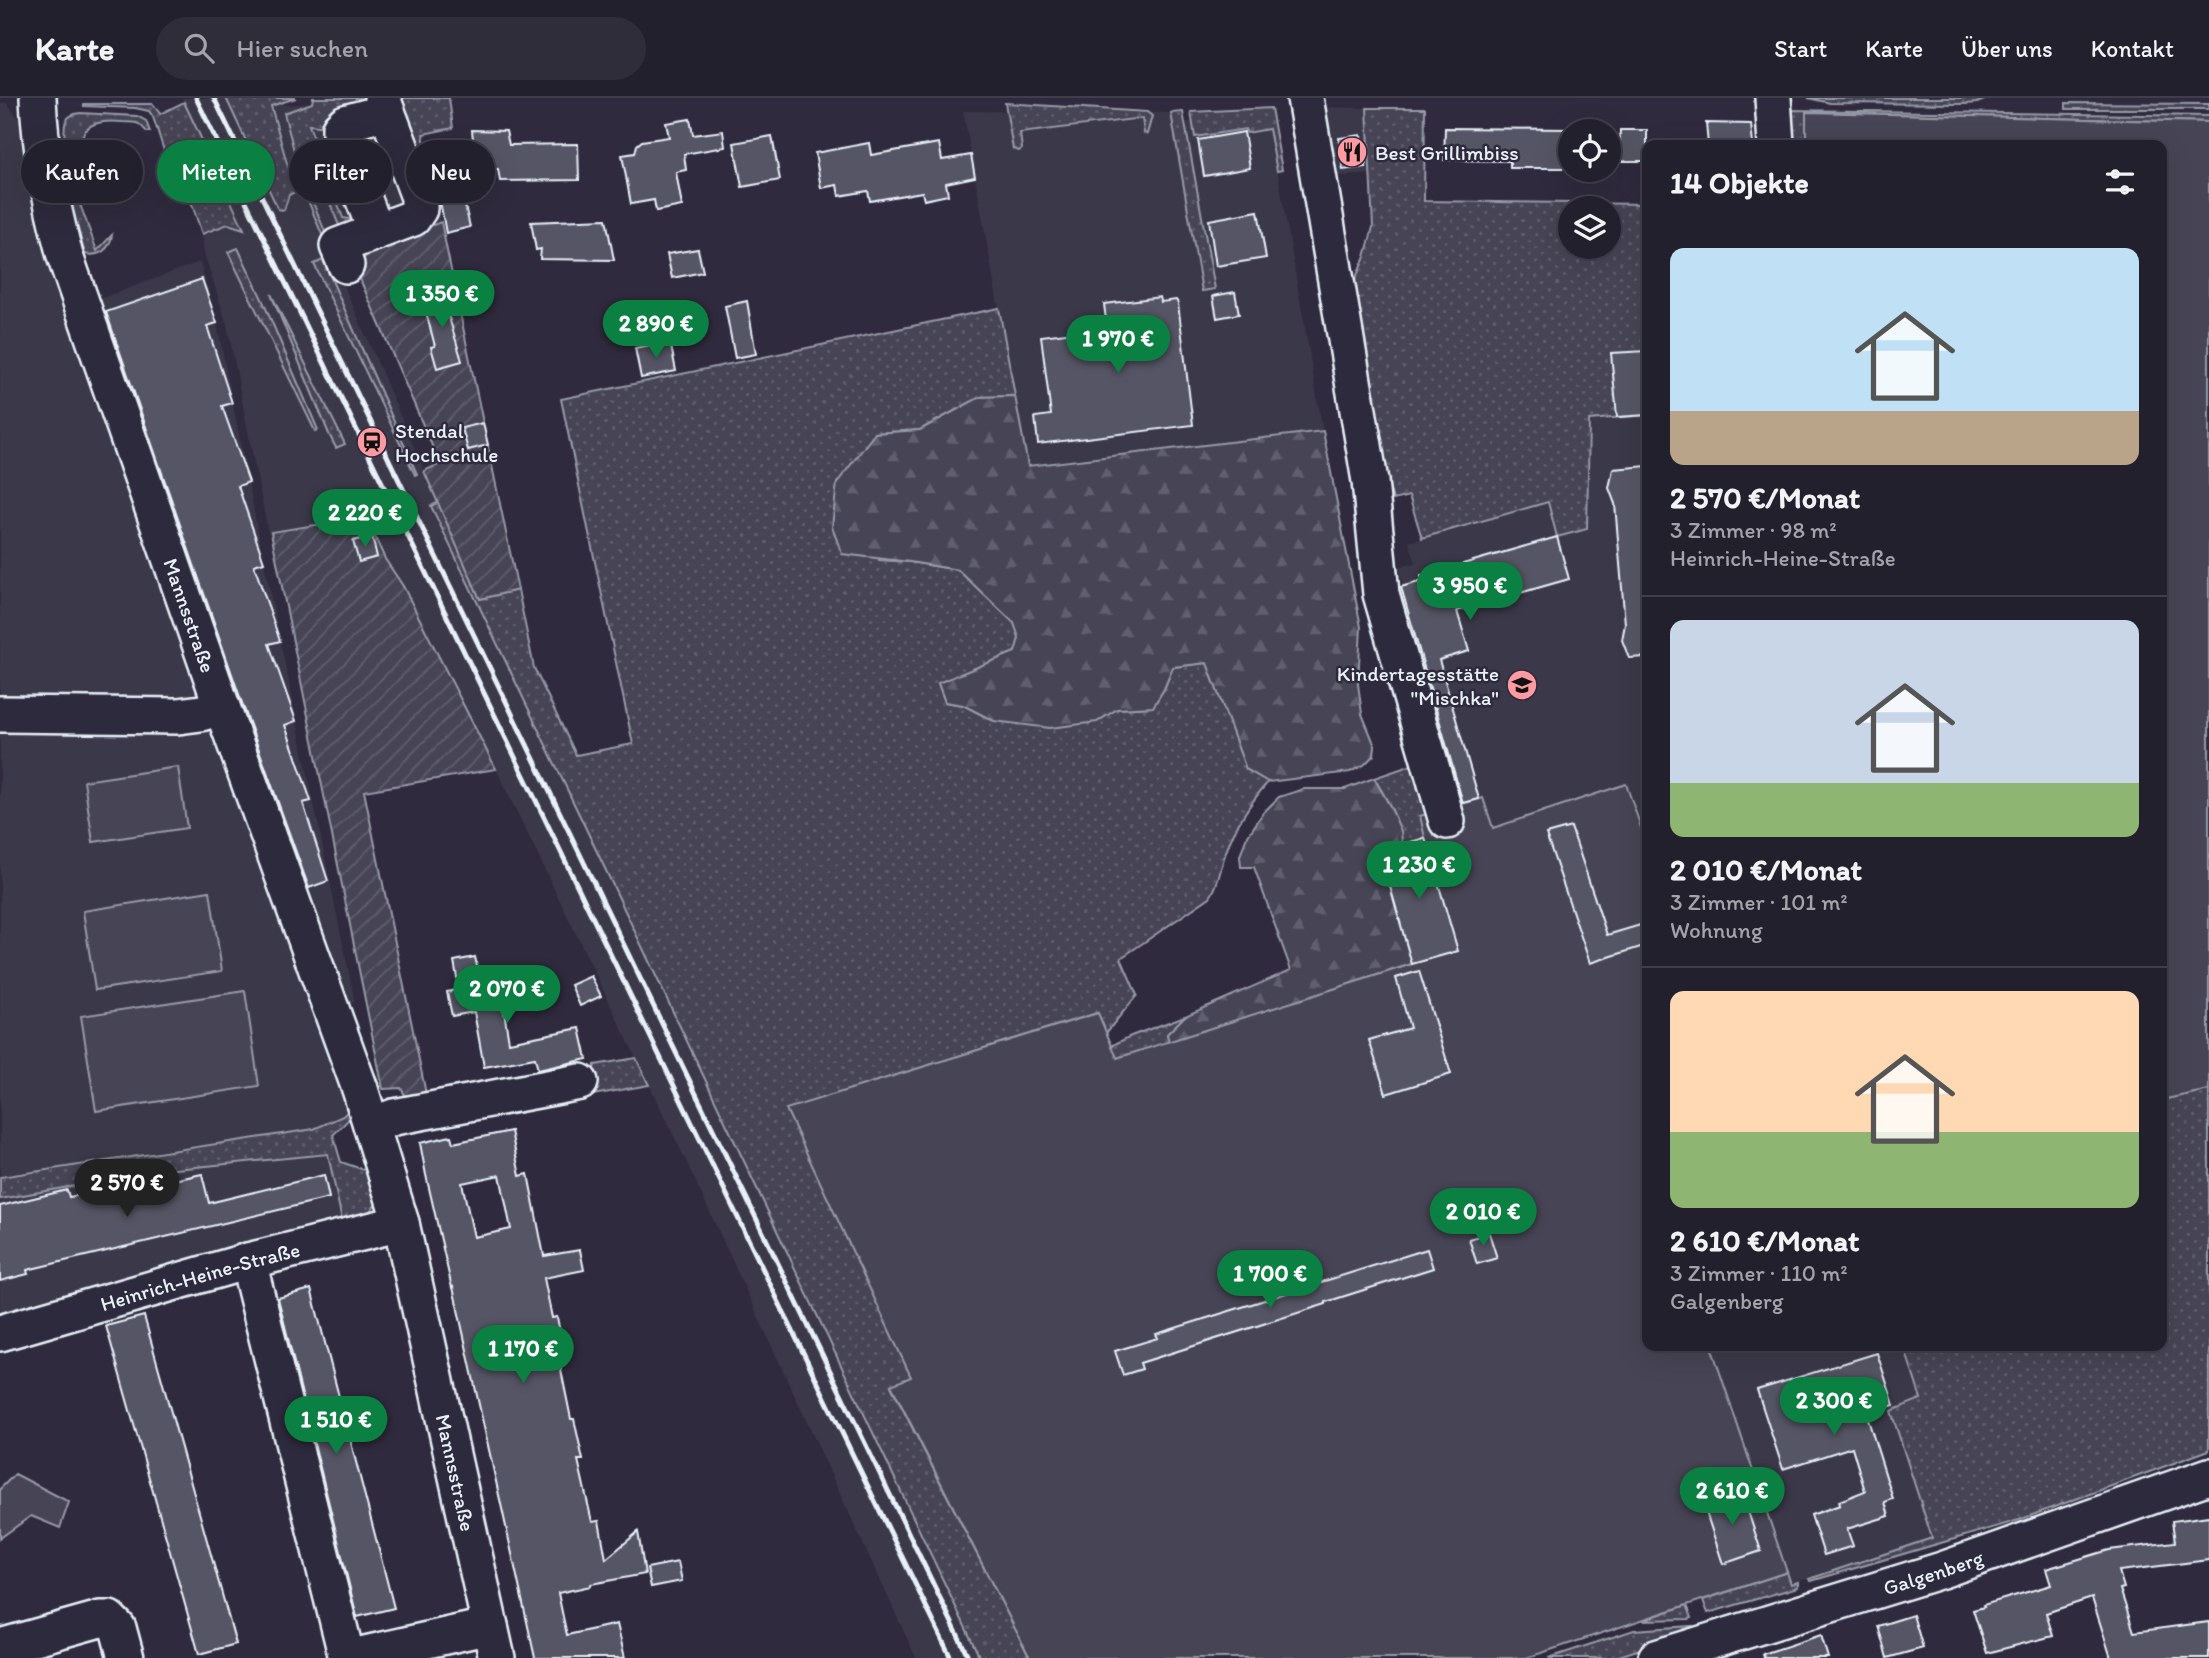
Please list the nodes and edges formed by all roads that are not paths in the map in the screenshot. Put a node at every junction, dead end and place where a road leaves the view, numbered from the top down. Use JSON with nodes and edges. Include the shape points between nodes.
{"nodes":[{"id":1,"x":38,"y":98,"type":"edge"},
{"id":2,"x":1305,"y":98,"type":"edge"},
{"id":3,"x":1773,"y":98,"type":"edge"},
{"id":4,"x":384,"y":105,"type":"edge"},
{"id":5,"x":1776,"y":140,"type":"edge"},
{"id":6,"x":376,"y":232,"type":"junction"},
{"id":7,"x":346,"y":265,"type":"dead end"},
{"id":8,"x":222,"y":707,"type":"junction"},
{"id":9,"x":0,"y":714,"type":"edge"},
{"id":10,"x":1447,"y":821,"type":"dead end"},
{"id":11,"x":580,"y":1082,"type":"dead end"},
{"id":12,"x":372,"y":1125,"type":"junction"},
{"id":13,"x":401,"y":1223,"type":"junction"},
{"id":14,"x":248,"y":1261,"type":"junction"},
{"id":15,"x":0,"y":1333,"type":"edge"},
{"id":16,"x":2209,"y":1476,"type":"edge"},
{"id":17,"x":494,"y":1642,"type":"edge"},
{"id":18,"x":0,"y":1647,"type":"edge"},
{"id":19,"x":126,"y":1658,"type":"edge"},
{"id":20,"x":347,"y":1658,"type":"edge"},
{"id":21,"x":1656,"y":1658,"type":"edge"}],
"edges":[{"from":1,"to":8,"type":"street","name":"Mannsstraße","via":[[44,165],[65,256]]},
{"from":2,"to":10,"type":"street","via":[[1370,481],[1381,594]]},
{"from":3,"to":5,"type":"street"},
{"from":4,"to":6,"type":"street","via":[[340,128]]},
{"from":4,"to":6,"type":"street","via":[[419,197],[419,209],[413,218]]},
{"from":6,"to":7,"type":"street","via":[[338,246]]},
{"from":8,"to":9,"type":"street","via":[[178,716]]},
{"from":8,"to":12,"type":"street","name":"Mannsstraße"},
{"from":11,"to":12,"type":"street"},
{"from":12,"to":13,"type":"street","name":"Mannsstraße"},
{"from":13,"to":14,"type":"street","name":"Heinrich-Heine-Straße"},
{"from":13,"to":17,"type":"street","name":"Mannsstraße"},
{"from":14,"to":15,"type":"street","name":"Heinrich-Heine-Straße"},
{"from":14,"to":20,"type":"street"},
{"from":16,"to":21,"type":"street","name":"Galgenberg","via":[[1941,1570]]},
{"from":17,"to":20,"type":"street"},
{"from":18,"to":19,"type":"street","via":[[109,1619],[118,1628]]}]}
